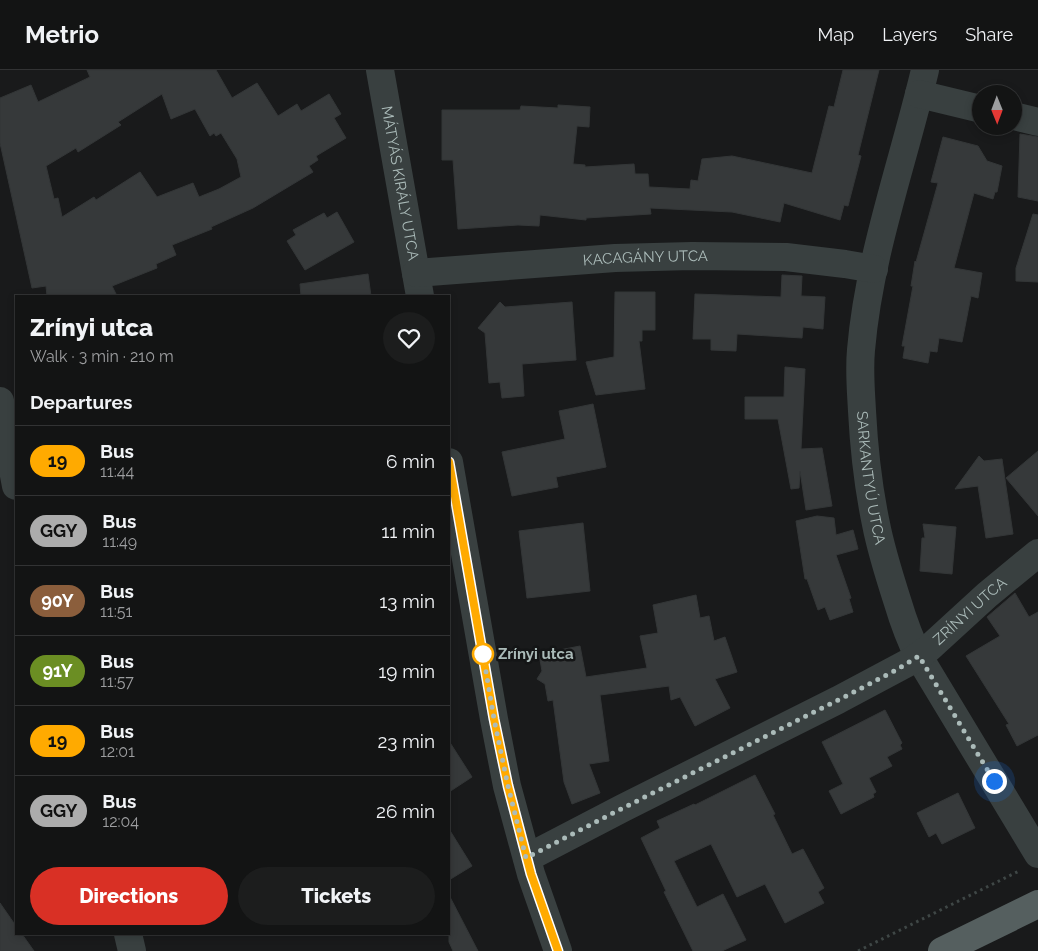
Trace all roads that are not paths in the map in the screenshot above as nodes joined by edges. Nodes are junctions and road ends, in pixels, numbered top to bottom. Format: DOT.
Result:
graph roads {
  1 [pos="380,70"];
  2 [pos="922,82"];
  3 [pos="972,105"];
  4 [pos="1022,118"];
  5 [pos="1038,122"];
  6 [pos="874,269"];
  7 [pos="418,285"];
  8 [pos="0,401"];
  9 [pos="450,475"];
  10 [pos="15,481"];
  11 [pos="1038,553"];
  12 [pos="456,554"];
  13 [pos="919,656"];
  14 [pos="526,858"];
  15 [pos="1031,862"];
  16 [pos="1038,904"];
  17 [pos="128,935"];
  18 [pos="132,951"];
  19 [pos="558,951"];
  20 [pos="942,951"];
  1 -- 7 [label="street, MÁTYÁS KIRÁLY UTCA"];
  2 -- 3 [label="street"];
  2 -- 6 [label="street, SARKANTYÚ UTCA"];
  4 -- 5 [label="street"];
  6 -- 7 [label="street, KACAGÁNY UTCA"];
  6 -- 13 [label="street, SARKANTYÚ UTCA"];
  8 -- 10 [label="street"];
  9 -- 12 [label="street"];
  11 -- 13 [label="street, ZRÍNYI UTCA"];
  12 -- 14 [label="street"];
  13 -- 14 [label="street, ZRÍNYI UTCA"];
  13 -- 15 [label="street, SARKANTYÚ UTCA"];
  14 -- 19 [label="street"];
  16 -- 20 [label="main road"];
  17 -- 18 [label="street"];
}
